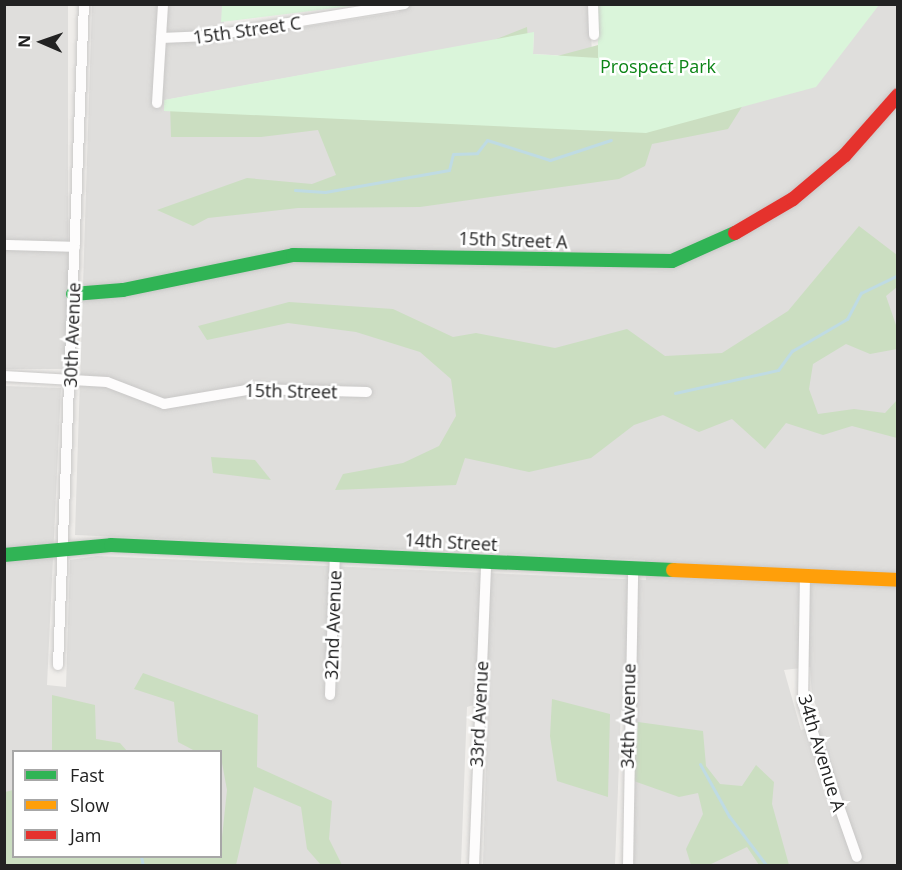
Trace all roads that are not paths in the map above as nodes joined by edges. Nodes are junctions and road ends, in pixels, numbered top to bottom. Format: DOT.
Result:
graph roads {
  1 [pos="84,4"];
  2 [pos="163,4"];
  3 [pos="404,4"];
  4 [pos="592,4"];
  5 [pos="594,35"];
  6 [pos="161,38"];
  7 [pos="897,95"];
  8 [pos="157,103"];
  9 [pos="4,245"];
  10 [pos="75,247"];
  11 [pos="73,294"];
  12 [pos="4,376"];
  13 [pos="70,380"];
  14 [pos="367,392"];
  15 [pos="64,550"];
  16 [pos="4,555"];
  17 [pos="336,555"];
  18 [pos="486,562"];
  19 [pos="633,567"];
  20 [pos="805,576"];
  21 [pos="897,580"];
  22 [pos="58,665"];
  23 [pos="330,695"];
  24 [pos="857,857"];
  25 [pos="474,866"];
  26 [pos="628,866"];
  1 -- 10 [label="street, 30th Avenue"];
  2 -- 6 [label="street"];
  3 -- 6 [label="street, 15th Street C"];
  4 -- 5 [label="street"];
  6 -- 8 [label="street"];
  7 -- 11 [label="street, 15th Street A"];
  9 -- 10 [label="street"];
  10 -- 11 [label="street, 30th Avenue"];
  11 -- 13 [label="street, 30th Avenue"];
  12 -- 13 [label="street, 15th Street"];
  13 -- 14 [label="street, 15th Street"];
  13 -- 15 [label="street, 30th Avenue"];
  15 -- 16 [label="street, 14th Street"];
  15 -- 17 [label="street, 14th Street"];
  15 -- 22 [label="street, 30th Avenue"];
  17 -- 18 [label="street, 14th Street"];
  17 -- 23 [label="street, 32nd Avenue"];
  18 -- 19 [label="street, 14th Street"];
  18 -- 25 [label="street, 33rd Avenue"];
  19 -- 20 [label="street, 14th Street"];
  19 -- 26 [label="street, 34th Avenue"];
  20 -- 21 [label="street, 14th Street"];
  20 -- 24 [label="street, 34th Avenue A"];
}
